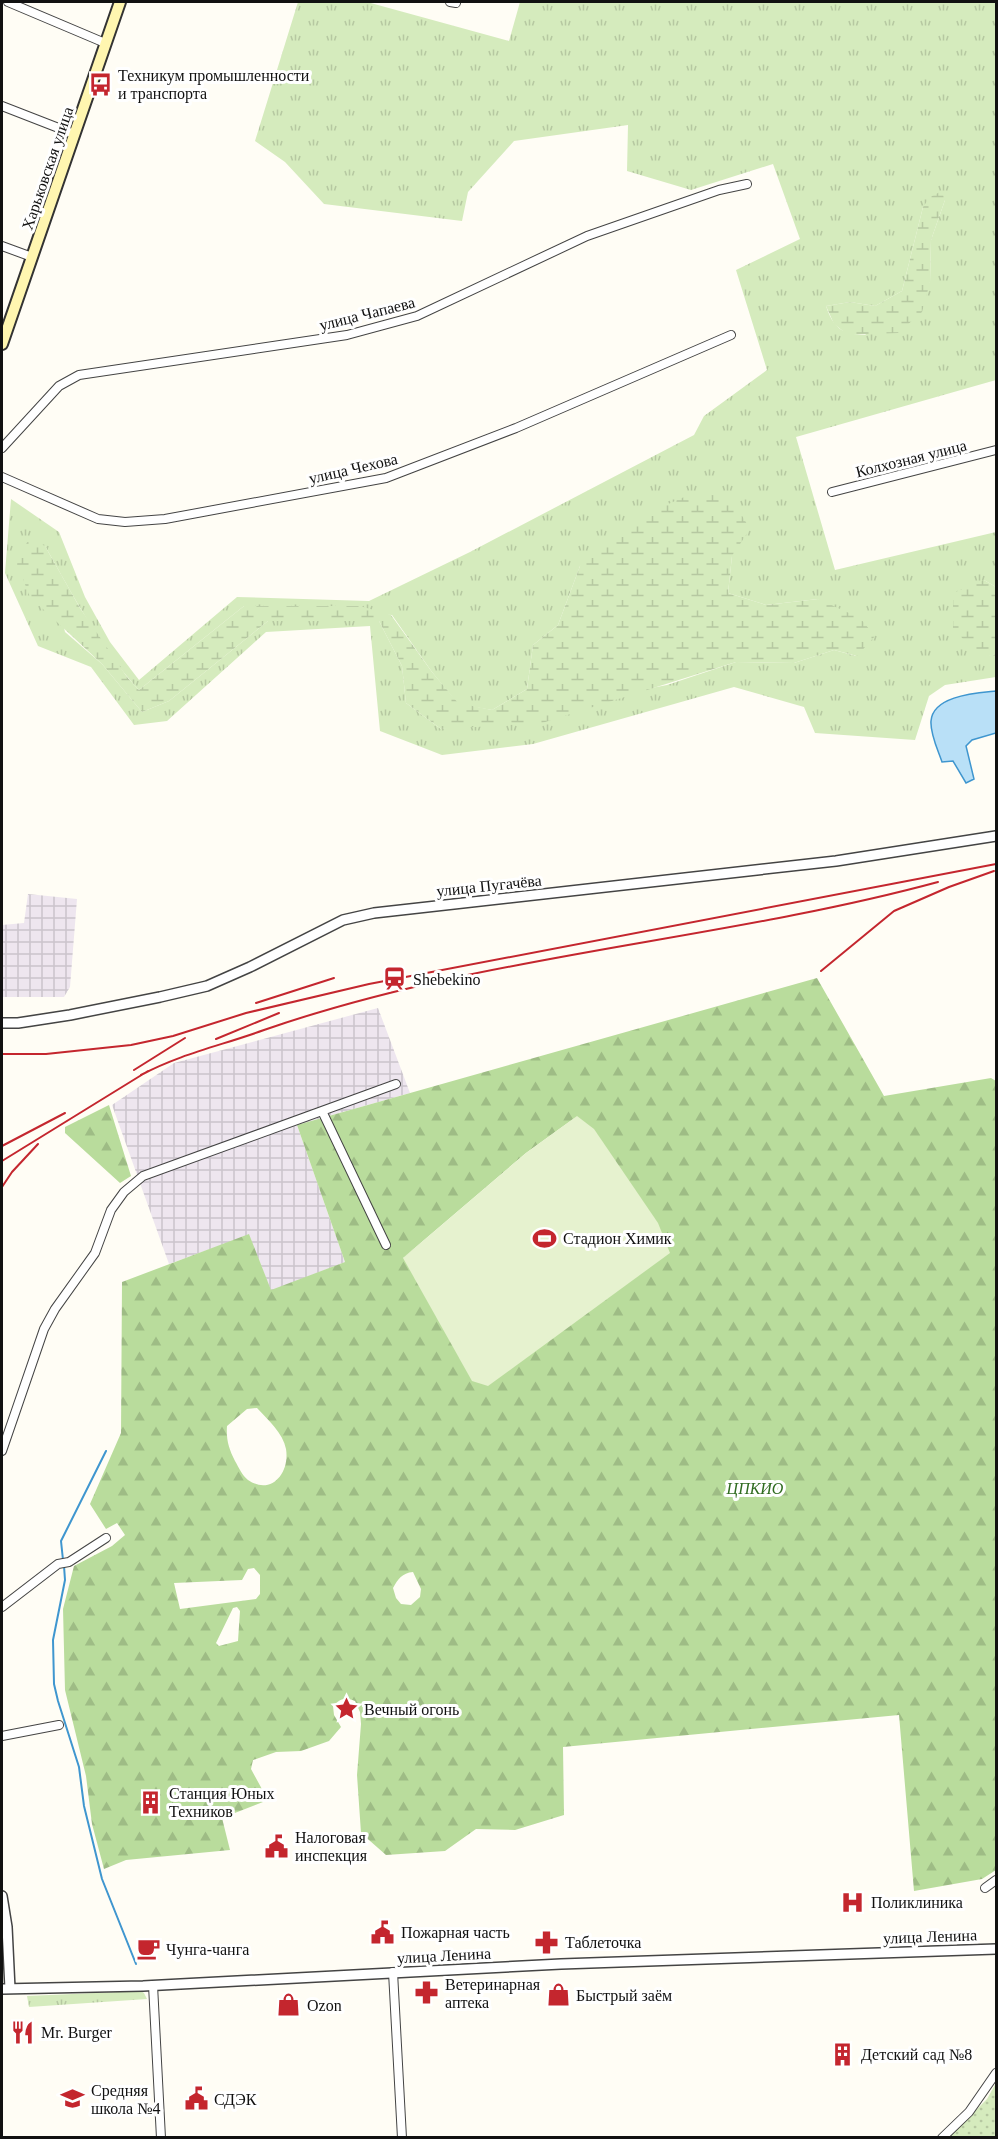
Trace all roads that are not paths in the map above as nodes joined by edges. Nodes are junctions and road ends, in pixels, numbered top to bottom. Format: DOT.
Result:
graph roads {
  1 [pos="8,2"];
  2 [pos="120,2"];
  3 [pos="105,43"];
  4 [pos="2,106"];
  5 [pos="74,134"];
  6 [pos="747,184"];
  7 [pos="2,246"];
  8 [pos="32,257"];
  9 [pos="731,335"];
  10 [pos="2,344"];
  11 [pos="2,448"];
  12 [pos="996,450"];
  13 [pos="2,477"];
  14 [pos="832,492"];
  15 [pos="996,837"];
  16 [pos="2,1023"];
  17 [pos="396,1084"];
  18 [pos="322,1111"];
  19 [pos="386,1245"];
  20 [pos="2,1451"];
  21 [pos="106,1538"];
  22 [pos="2,1607"];
  23 [pos="59,1725"];
  24 [pos="2,1736"];
  25 [pos="996,1880"];
  26 [pos="985,1888"];
  27 [pos="2,1896"];
  28 [pos="996,1949"];
  29 [pos="393,1972"];
  30 [pos="153,1985"];
  31 [pos="6,1989"];
  32 [pos="996,2073"];
  33 [pos="161,2138"];
  34 [pos="402,2138"];
  35 [pos="942,2138"];
  1 -- 3 [label="street"];
  2 -- 3 [label="main road, Харьковская улица"];
  3 -- 5 [label="main road, Харьковская улица"];
  4 -- 5 [label="street"];
  5 -- 8 [label="main road, Харьковская улица"];
  6 -- 11 [label="street, улица Чапаева"];
  7 -- 8 [label="street"];
  8 -- 10 [label="main road, Харьковская улица"];
  9 -- 13 [label="street, улица Чехова"];
  12 -- 14 [label="street, Колхозная улица"];
  15 -- 16 [label="street, улица Пугачёва"];
  17 -- 18 [label="street"];
  18 -- 19 [label="street"];
  18 -- 20 [label="street"];
  21 -- 22 [label="street"];
  23 -- 24 [label="street"];
  25 -- 26 [label="street"];
  27 -- 31 [label="street"];
  28 -- 29 [label="street, улица Ленина"];
  29 -- 30 [label="street, улица Ленина"];
  29 -- 34 [label="street"];
  30 -- 31 [label="street, улица Ленина"];
  30 -- 33 [label="street"];
  32 -- 35 [label="street"];
}
